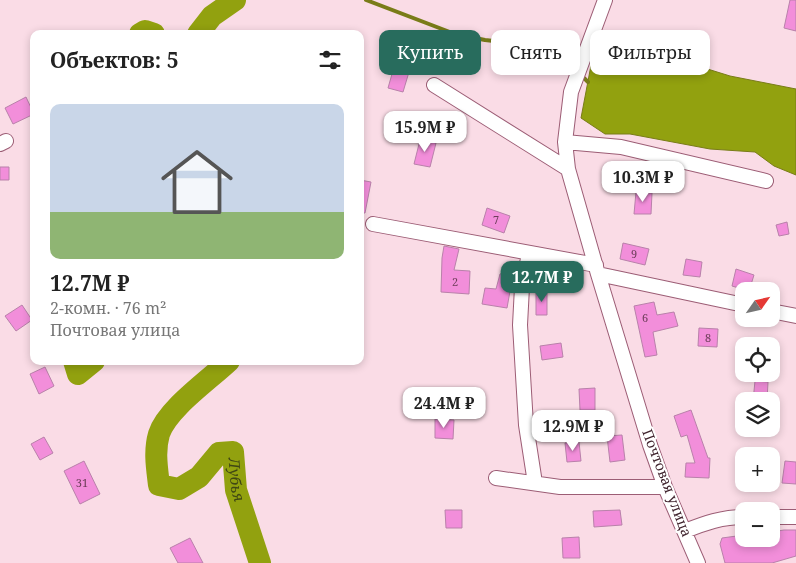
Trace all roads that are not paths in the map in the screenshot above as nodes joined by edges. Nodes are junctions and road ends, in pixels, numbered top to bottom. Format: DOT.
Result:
graph roads {
  1 [pos="605,0"];
  2 [pos="434,85"];
  3 [pos="565,142"];
  4 [pos="568,169"];
  5 [pos="766,181"];
  6 [pos="372,224"];
  7 [pos="529,254"];
  8 [pos="597,269"];
  9 [pos="735,303"];
  10 [pos="780,313"];
  11 [pos="796,316"];
  12 [pos="496,478"];
  13 [pos="534,483"];
  14 [pos="665,487"];
  15 [pos="735,517"];
  16 [pos="780,517"];
  17 [pos="796,517"];
  18 [pos="685,531"];
  19 [pos="698,563"];
  1 -- 3 [label="street, Почтовая улица"];
  2 -- 4 [label="street"];
  3 -- 4 [label="street, Почтовая улица"];
  3 -- 5 [label="street"];
  4 -- 8 [label="street, Почтовая улица"];
  6 -- 7 [label="street"];
  7 -- 8 [label="street"];
  7 -- 13 [label="street"];
  8 -- 9 [label="street"];
  8 -- 14 [label="street, Почтовая улица"];
  10 -- 11 [label="street"];
  12 -- 13 [label="street"];
  13 -- 14 [label="street"];
  14 -- 18 [label="street, Почтовая улица"];
  15 -- 18 [label="street"];
  16 -- 17 [label="street"];
  18 -- 19 [label="street, Почтовая улица"];
}
